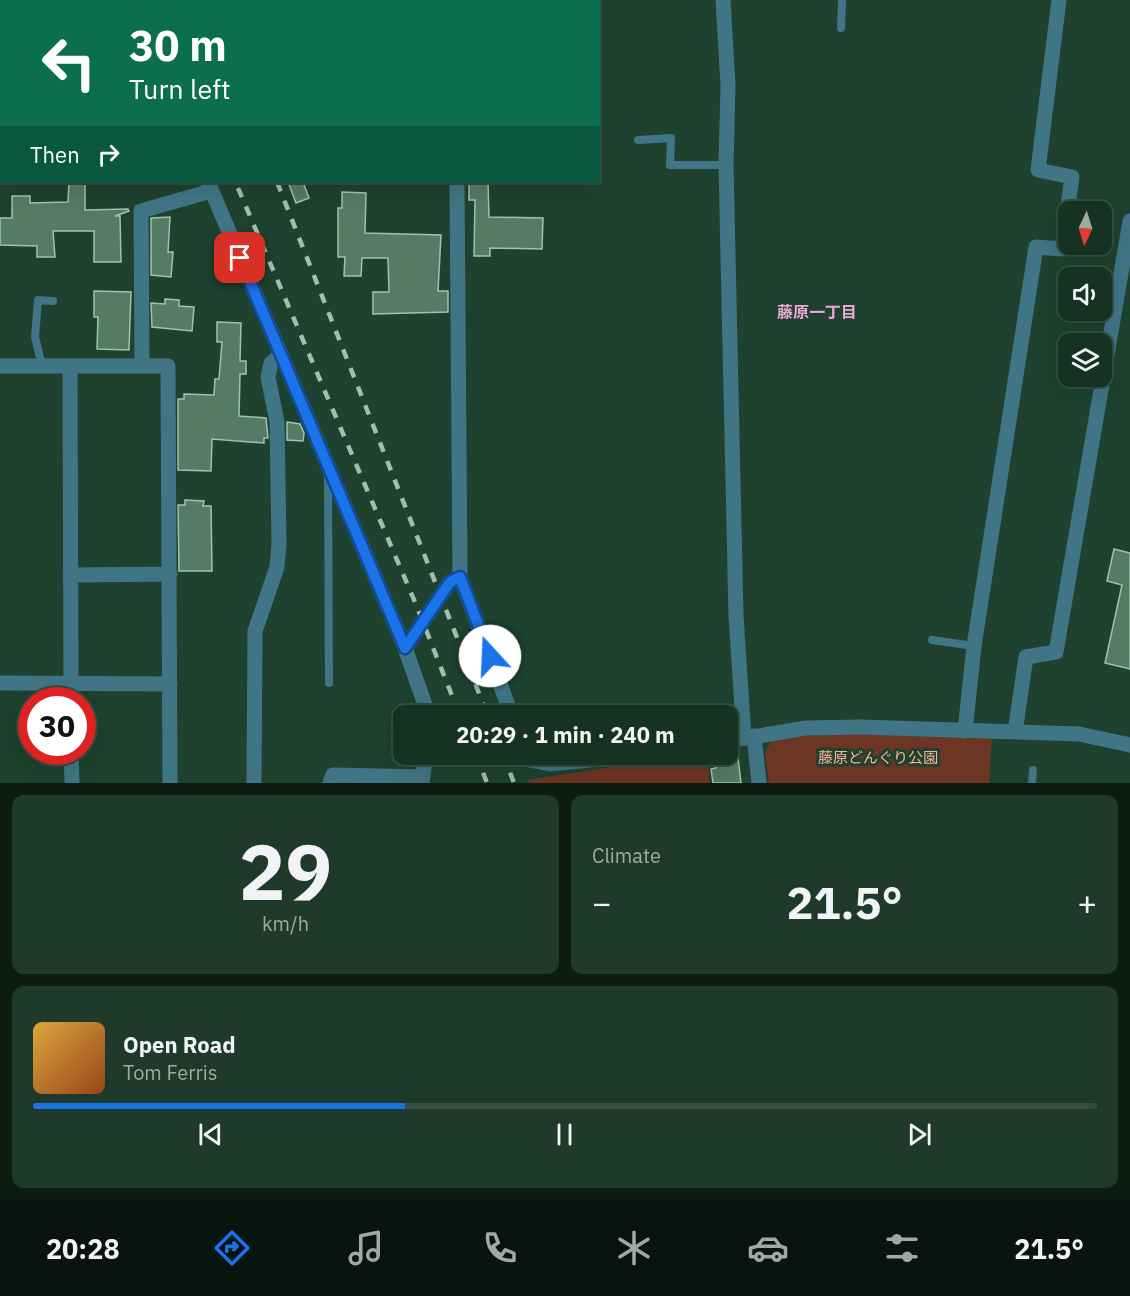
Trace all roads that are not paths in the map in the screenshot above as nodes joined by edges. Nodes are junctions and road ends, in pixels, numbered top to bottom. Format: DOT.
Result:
graph roads {
  1 [pos="723,0"];
  2 [pos="842,0"];
  3 [pos="1059,0"];
  4 [pos="841,28"];
  5 [pos="639,140"];
  6 [pos="726,165"];
  7 [pos="457,183"];
  8 [pos="209,186"];
  9 [pos="1130,221"];
  10 [pos="53,300"];
  11 [pos="281,354"];
  12 [pos="0,366"];
  13 [pos="42,366"];
  14 [pos="70,366"];
  15 [pos="142,366"];
  16 [pos="328,462"];
  17 [pos="170,574"];
  18 [pos="71,575"];
  19 [pos="455,580"];
  20 [pos="932,640"];
  21 [pos="410,642"];
  22 [pos="974,646"];
  23 [pos="329,682"];
  24 [pos="0,683"];
  25 [pos="71,684"];
  26 [pos="170,684"];
  27 [pos="426,705"];
  28 [pos="507,705"];
  29 [pos="965,731"];
  30 [pos="1015,732"];
  31 [pos="749,737"];
  32 [pos="738,739"];
  33 [pos="1130,745"];
  34 [pos="71,765"];
  35 [pos="425,765"];
  36 [pos="1033,770"];
  37 [pos="423,780"];
  38 [pos="72,783"];
  39 [pos="170,783"];
  40 [pos="254,783"];
  41 [pos="330,783"];
  42 [pos="759,783"];
  43 [pos="1032,783"];
  1 -- 6 [label="street"];
  2 -- 4 [label="lane"];
  3 -- 22 [label="street"];
  5 -- 6 [label="lane"];
  6 -- 31 [label="street"];
  7 -- 19 [label="street"];
  8 -- 11 [label="street"];
  8 -- 15 [label="street"];
  9 -- 30 [label="street"];
  10 -- 13 [label="lane"];
  11 -- 16 [label="street"];
  11 -- 40 [label="street"];
  12 -- 13 [label="street"];
  13 -- 14 [label="street"];
  14 -- 15 [label="street"];
  14 -- 18 [label="street"];
  15 -- 17 [label="street"];
  16 -- 21 [label="street"];
  16 -- 23 [label="lane"];
  17 -- 18 [label="street"];
  17 -- 26 [label="street"];
  18 -- 25 [label="street"];
  19 -- 21 [label="street"];
  19 -- 28 [label="street"];
  20 -- 22 [label="lane"];
  21 -- 27 [label="street"];
  22 -- 29 [label="street"];
  24 -- 25 [label="street"];
  25 -- 26 [label="street"];
  26 -- 39 [label="street"];
  29 -- 30 [label="street"];
  29 -- 31 [label="street"];
  30 -- 33 [label="street"];
  31 -- 32 [label="street"];
  31 -- 42 [label="street"];
  34 -- 38 [label="street"];
  35 -- 37 [label="street"];
  36 -- 43 [label="lane"];
  37 -- 41 [label="street"];
}
